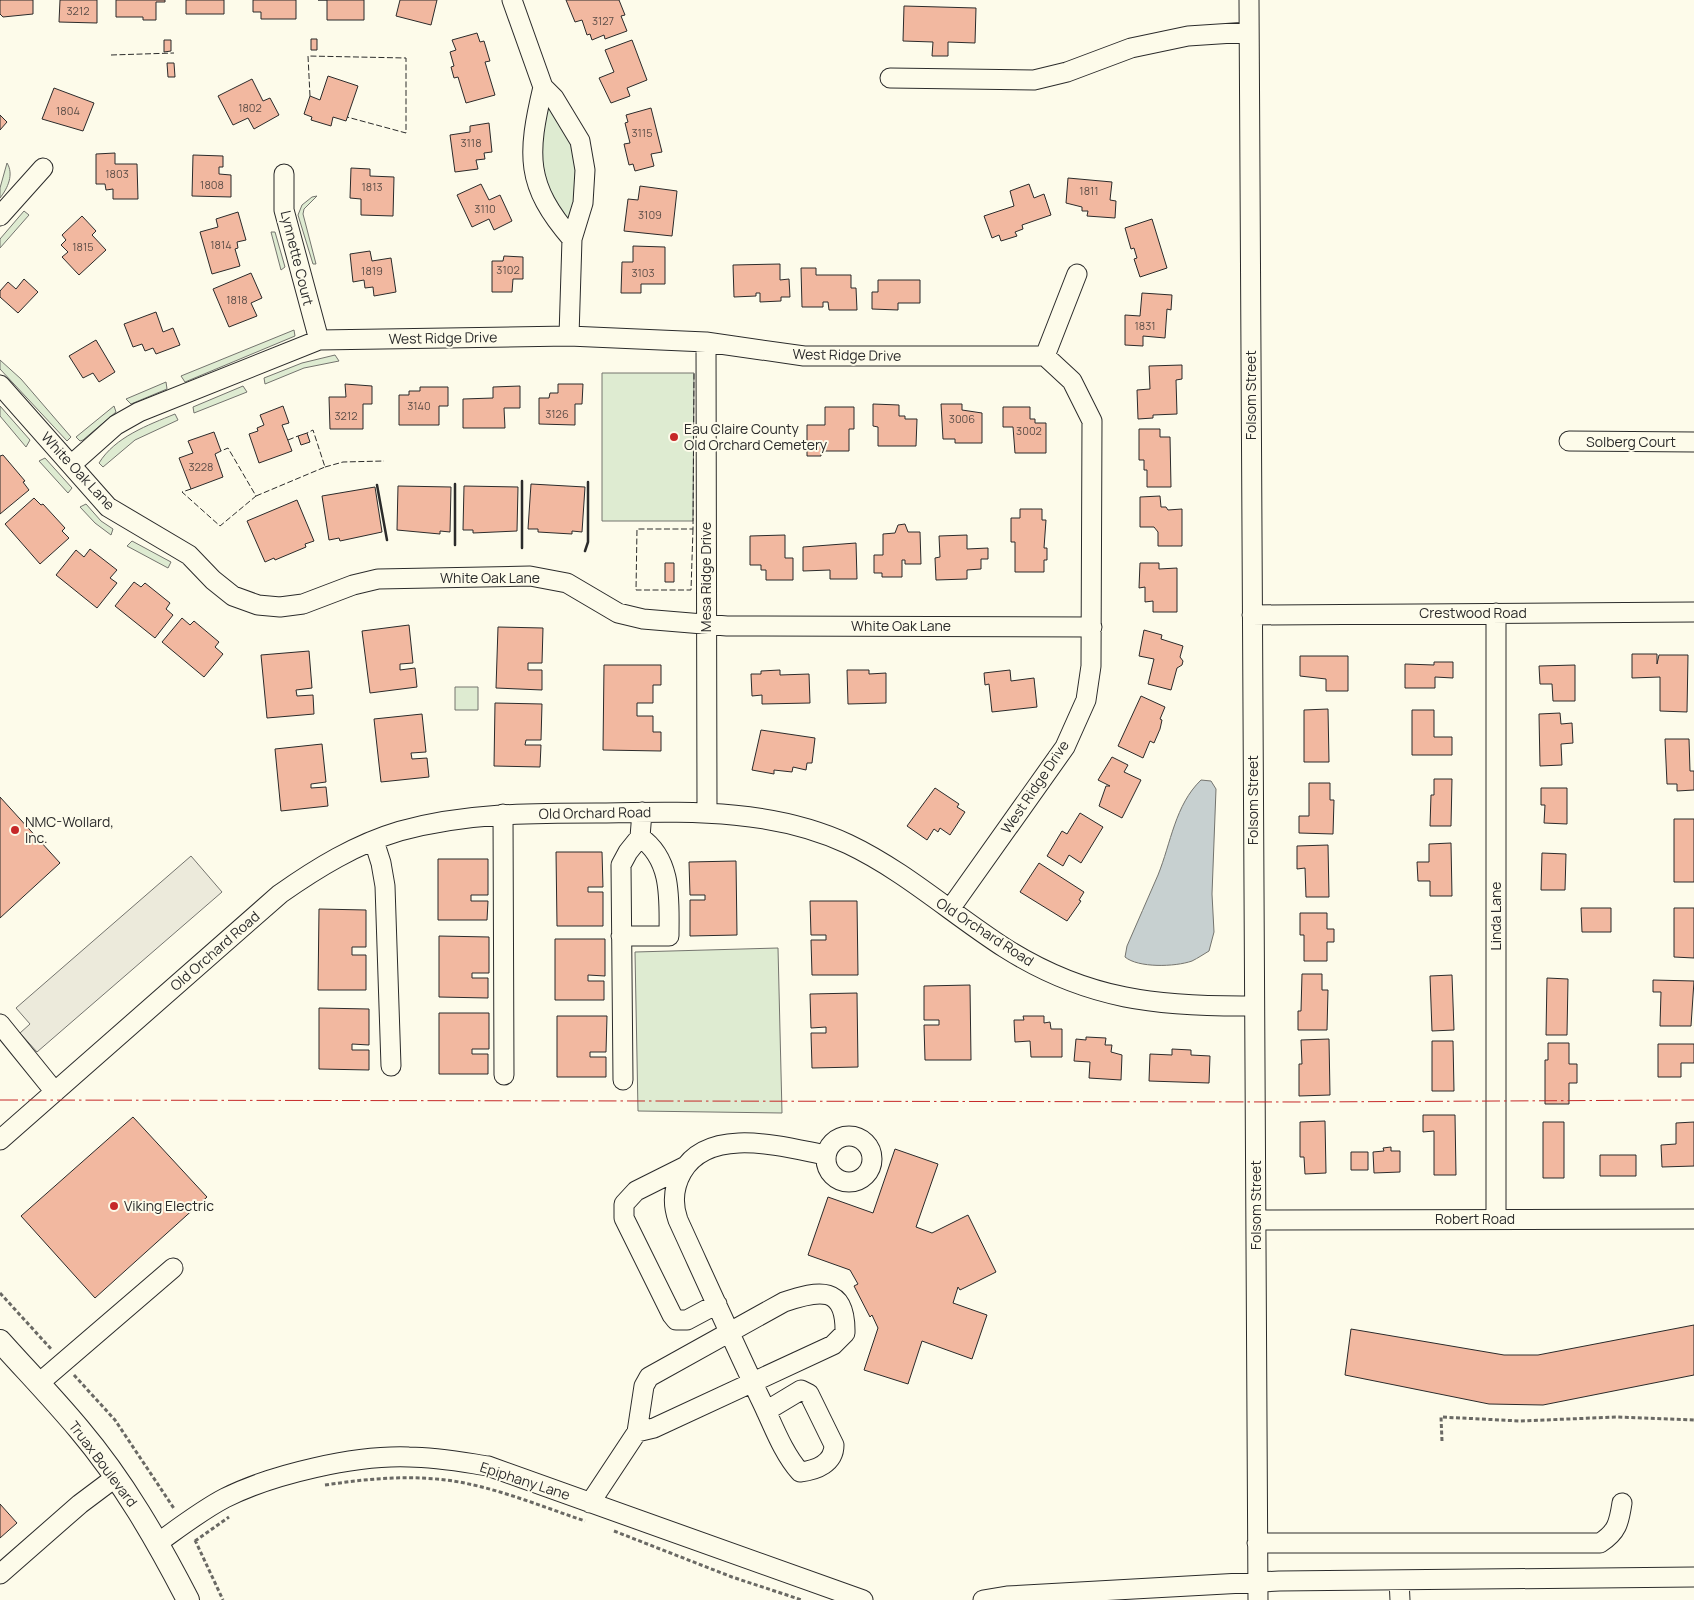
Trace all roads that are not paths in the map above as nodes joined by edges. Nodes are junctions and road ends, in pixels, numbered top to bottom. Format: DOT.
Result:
graph roads {
  1 [pos="512,0"];
  2 [pos="1249,0"];
  3 [pos="1249,32"];
  4 [pos="890,78"];
  5 [pos="543,87"];
  6 [pos="42,168"];
  7 [pos="284,174"];
  8 [pos="0,216"];
  9 [pos="572,239"];
  10 [pos="1078,274"];
  11 [pos="569,336"];
  12 [pos="319,340"];
  13 [pos="706,342"];
  14 [pos="1045,356"];
  15 [pos="0,385"];
  16 [pos="1569,441"];
  17 [pos="1694,442"];
  18 [pos="70,465"];
  19 [pos="1694,612"];
  20 [pos="1496,613"];
  21 [pos="1252,615"];
  22 [pos="706,624"];
  23 [pos="1092,627"];
  24 [pos="642,812"];
  25 [pos="707,812"];
  26 [pos="503,814"];
  27 [pos="640,837"];
  28 [pos="374,841"];
  29 [pos="950,909"];
  30 [pos="621,936"];
  31 [pos="1254,1006"];
  32 [pos="0,1024"];
  33 [pos="390,1066"];
  34 [pos="504,1075"];
  35 [pos="623,1080"];
  36 [pos="55,1092"];
  37 [pos="0,1140"];
  38 [pos="826,1155"];
  39 [pos="684,1167"];
  40 [pos="1496,1219"];
  41 [pos="1694,1219"];
  42 [pos="1256,1220"];
  43 [pos="173,1268"];
  44 [pos="717,1304"];
  45 [pos="730,1332"];
  46 [pos="0,1341"];
  47 [pos="752,1382"];
  48 [pos="38,1384"];
  49 [pos="766,1411"];
  50 [pos="637,1432"];
  51 [pos="116,1477"];
  52 [pos="590,1503"];
  53 [pos="1622,1503"];
  54 [pos="158,1542"];
  55 [pos="1257,1543"];
  56 [pos="0,1574"];
  57 [pos="1694,1577"];
  58 [pos="1399,1580"];
  59 [pos="1258,1591"];
  60 [pos="188,1600"];
  61 [pos="863,1600"];
  62 [pos="983,1600"];
  63 [pos="1400,1600"];
  1 -- 5 [label="street"];
  2 -- 3 [label="street, Folsom Street"];
  3 -- 4 [label="street"];
  3 -- 21 [label="street, Folsom Street"];
  5 -- 9 [label="street"];
  5 -- 9 [label="street"];
  6 -- 8 [label="street"];
  7 -- 12 [label="street, Lynnette Court"];
  9 -- 11 [label="street"];
  10 -- 14 [label="street"];
  11 -- 12 [label="street, West Ridge Drive"];
  11 -- 13 [label="street, West Ridge Drive"];
  12 -- 18 [label="street, West Ridge Drive"];
  13 -- 14 [label="street, West Ridge Drive"];
  13 -- 22 [label="street, Mesa Ridge Drive"];
  14 -- 23 [label="street, West Ridge Drive"];
  15 -- 18 [label="street, White Oak Lane"];
  16 -- 17 [label="street, Solberg Court"];
  18 -- 22 [label="street, White Oak Lane"];
  19 -- 20 [label="street, Crestwood Road"];
  20 -- 21 [label="street, Crestwood Road"];
  20 -- 40 [label="street, Linda Lane"];
  21 -- 31 [label="street, Folsom Street"];
  22 -- 23 [label="street, White Oak Lane"];
  22 -- 25 [label="street, Mesa Ridge Drive"];
  23 -- 29 [label="street, West Ridge Drive"];
  24 -- 25 [label="street, Old Orchard Road"];
  24 -- 26 [label="street, Old Orchard Road"];
  24 -- 27 [label="street"];
  25 -- 29 [label="street, Old Orchard Road"];
  26 -- 28 [label="street, Old Orchard Road"];
  26 -- 34 [label="street"];
  27 -- 30 [label="street"];
  27 -- 30 [label="street"];
  28 -- 33 [label="street"];
  28 -- 36 [label="street, Old Orchard Road"];
  29 -- 31 [label="street, Old Orchard Road"];
  30 -- 35 [label="street"];
  31 -- 42 [label="street, Folsom Street"];
  32 -- 36 [label="street"];
  36 -- 37 [label="street, Old Orchard Road"];
  38 -- 39 [label="street"];
  39 -- 44 [label="street"];
  39 -- 44 [label="street"];
  40 -- 41 [label="street, Robert Road"];
  40 -- 42 [label="street, Robert Road"];
  42 -- 55 [label="street, Folsom Street"];
  43 -- 48 [label="street"];
  44 -- 45 [label="street"];
  45 -- 47 [label="street"];
  45 -- 47 [label="street"];
  45 -- 50 [label="street"];
  46 -- 48 [label="main road, Truax Boulevard"];
  47 -- 49 [label="street"];
  47 -- 50 [label="street"];
  48 -- 51 [label="main road, Truax Boulevard"];
  50 -- 52 [label="street"];
  51 -- 54 [label="main road, Truax Boulevard"];
  51 -- 56 [label="street"];
  52 -- 54 [label="street, Epiphany Lane"];
  52 -- 61 [label="street, Epiphany Lane"];
  53 -- 55 [label="street"];
  54 -- 60 [label="main road, Truax Boulevard"];
  55 -- 59 [label="street, Folsom Street"];
  57 -- 58 [label="street"];
  58 -- 59 [label="street"];
  58 -- 63 [label="street"];
  59 -- 62 [label="street"];
}
